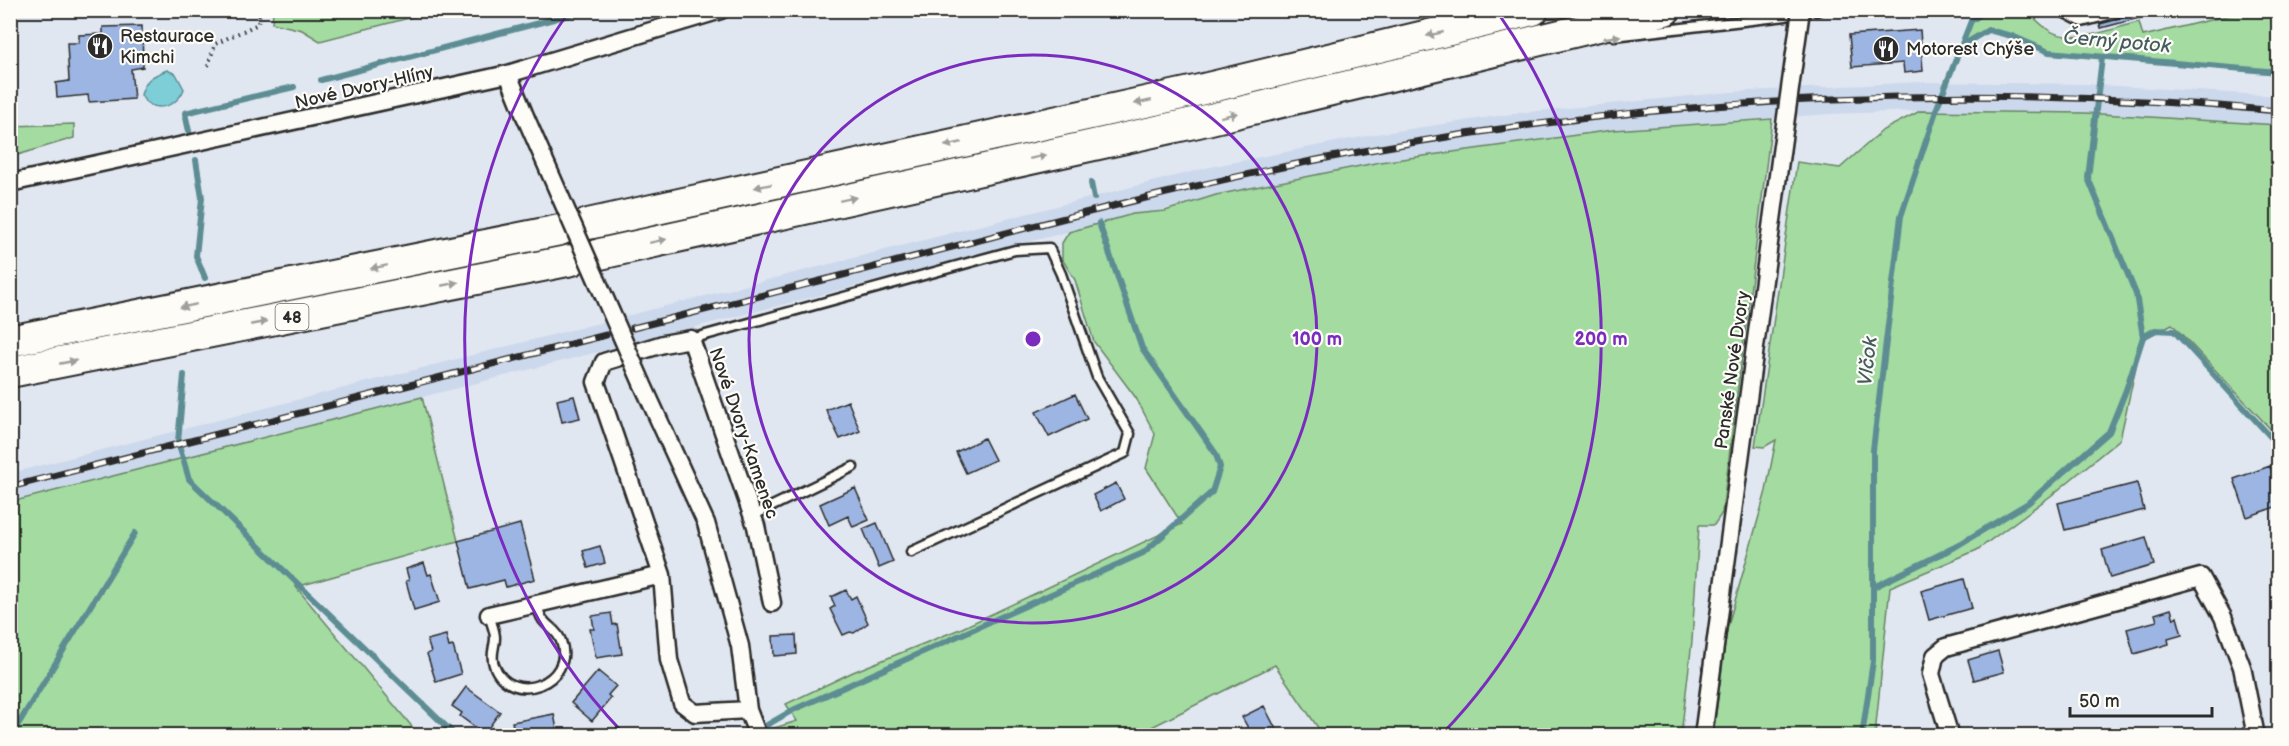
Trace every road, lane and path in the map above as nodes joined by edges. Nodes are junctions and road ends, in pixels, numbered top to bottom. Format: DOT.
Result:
graph roads {
  1 [pos="260,10"];
  2 [pos="721,10"];
  3 [pos="1533,10"];
  4 [pos="1665,10"];
  5 [pos="2059,10"];
  6 [pos="2128,10"];
  7 [pos="1794,13"];
  8 [pos="1606,37"];
  9 [pos="1583,40"];
  10 [pos="1491,50"];
  11 [pos="208,66"];
  12 [pos="508,74"];
  13 [pos="10,183"];
  14 [pos="691,339"];
  15 [pos="10,341"];
  16 [pos="10,372"];
  17 [pos="853,467"];
  18 [pos="752,516"];
  19 [pos="910,552"];
  20 [pos="662,575"];
  21 [pos="537,603"];
  22 [pos="772,603"];
  23 [pos="489,615"];
  24 [pos="753,722"];
  25 [pos="1702,735"];
  26 [pos="1950,735"];
  27 [pos="2256,735"];
  1 -- 11 [label="path"];
  2 -- 12 [label="street, Nové Dvory-Hlíny"];
  3 -- 15 [label="highway, 48, one-way"];
  4 -- 10 [label="highway"];
  5 -- 6 [label="lane"];
  8 -- 7 [label="lane, one-way"];
  7 -- 25 [label="street, Panské Nové Dvory, bridge"];
  9 -- 10 [label="lane"];
  16 -- 10 [label="highway, 48, one-way"];
  12 -- 13 [label="street, Nové Dvory-Hlíny"];
  12 -- 24 [label="street, Nové Dvory-Kamenec, bridge"];
  14 -- 18 [label="street, Nové Dvory-Kamenec"];
  14 -- 19 [label="lane"];
  14 -- 20 [label="street, Nové Dvory-Kamenec"];
  17 -- 18 [label="lane"];
  18 -- 22 [label="street, Nové Dvory-Kamenec"];
  20 -- 21 [label="street"];
  20 -- 24 [label="street, Nové Dvory-Kamenec"];
  21 -- 23 [label="street"];
  21 -- 23 [label="lane"];
  26 -- 27 [label="street"];
}
